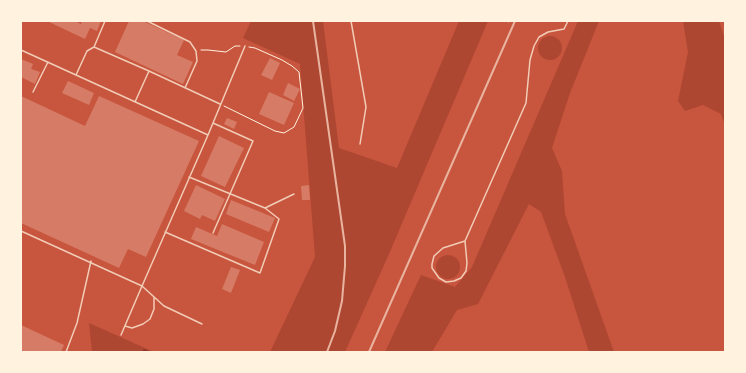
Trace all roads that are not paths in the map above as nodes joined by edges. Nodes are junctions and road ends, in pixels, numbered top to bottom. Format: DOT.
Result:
graph roads {
  1 [pos="105,21"];
  2 [pos="147,21"];
  3 [pos="351,21"];
  4 [pos="568,21"];
  5 [pos="245,46"];
  6 [pos="94,47"];
  7 [pos="21,50"];
  8 [pos="48,62"];
  9 [pos="149,71"];
  10 [pos="76,75"];
  11 [pos="185,88"];
  12 [pos="33,92"];
  13 [pos="135,102"];
  14 [pos="220,104"];
  15 [pos="213,123"];
  16 [pos="208,135"];
  17 [pos="360,144"];
  18 [pos="189,177"];
  19 [pos="231,194"];
  20 [pos="294,194"];
  21 [pos="266,208"];
  22 [pos="21,231"];
  23 [pos="165,232"];
  24 [pos="213,233"];
  25 [pos="465,241"];
  26 [pos="91,262"];
  27 [pos="142,286"];
  28 [pos="154,298"];
  29 [pos="202,324"];
  30 [pos="125,326"];
  31 [pos="121,336"];
  32 [pos="66,352"];
  1 -- 6 [label="lane"];
  2 -- 11 [label="lane"];
  3 -- 17 [label="lane"];
  4 -- 25 [label="lane"];
  5 -- 14 [label="lane"];
  6 -- 9 [label="lane"];
  6 -- 10 [label="lane"];
  7 -- 8 [label="lane"];
  8 -- 10 [label="lane"];
  8 -- 12 [label="lane"];
  9 -- 11 [label="lane"];
  9 -- 13 [label="lane"];
  10 -- 13 [label="lane"];
  11 -- 14 [label="lane"];
  13 -- 16 [label="lane"];
  14 -- 15 [label="lane"];
  15 -- 16 [label="lane"];
  15 -- 19 [label="lane"];
  16 -- 18 [label="lane"];
  18 -- 19 [label="lane"];
  18 -- 23 [label="lane"];
  19 -- 21 [label="lane"];
  19 -- 24 [label="lane"];
  20 -- 21 [label="lane"];
  21 -- 23 [label="lane"];
  22 -- 26 [label="lane"];
  23 -- 27 [label="lane"];
  25 -- 25 [label="lane"];
  26 -- 27 [label="lane"];
  26 -- 32 [label="lane"];
  27 -- 28 [label="lane"];
  27 -- 30 [label="lane"];
  28 -- 29 [label="lane"];
  28 -- 30 [label="lane"];
  30 -- 31 [label="lane"];
}
